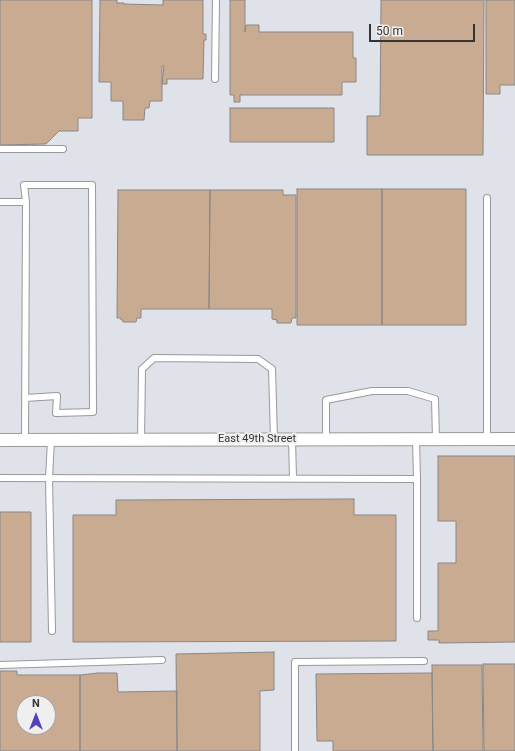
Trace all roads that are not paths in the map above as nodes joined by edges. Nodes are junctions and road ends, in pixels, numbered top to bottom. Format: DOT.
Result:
graph roads {
  1 [pos="216,0"];
  2 [pos="215,79"];
  3 [pos="0,149"];
  4 [pos="63,149"];
  5 [pos="487,198"];
  6 [pos="0,202"];
  7 [pos="26,202"];
  8 [pos="25,398"];
  9 [pos="274,439"];
  10 [pos="292,439"];
  11 [pos="326,439"];
  12 [pos="416,439"];
  13 [pos="436,439"];
  14 [pos="487,439"];
  15 [pos="515,439"];
  16 [pos="0,440"];
  17 [pos="25,440"];
  18 [pos="51,440"];
  19 [pos="141,440"];
  20 [pos="0,478"];
  21 [pos="49,478"];
  22 [pos="293,478"];
  23 [pos="416,479"];
  24 [pos="416,618"];
  25 [pos="52,632"];
  26 [pos="162,660"];
  27 [pos="424,661"];
  28 [pos="0,665"];
  29 [pos="295,751"];
  1 -- 2 [label="lane"];
  3 -- 4 [label="lane"];
  5 -- 14 [label="lane"];
  6 -- 7 [label="lane"];
  7 -- 8 [label="lane"];
  7 -- 8 [label="lane"];
  8 -- 17 [label="lane"];
  9 -- 10 [label="street, East 49th Street"];
  9 -- 19 [label="street, East 49th Street"];
  9 -- 19 [label="lane"];
  10 -- 11 [label="street, East 49th Street"];
  10 -- 22 [label="lane"];
  11 -- 12 [label="street, East 49th Street"];
  11 -- 13 [label="lane"];
  12 -- 13 [label="street, East 49th Street"];
  12 -- 23 [label="lane"];
  13 -- 14 [label="street, East 49th Street"];
  14 -- 15 [label="street, East 49th Street"];
  16 -- 17 [label="street, East 49th Street"];
  17 -- 18 [label="street, East 49th Street"];
  18 -- 19 [label="street, East 49th Street"];
  18 -- 21 [label="lane"];
  20 -- 21 [label="lane"];
  21 -- 22 [label="lane"];
  21 -- 25 [label="lane"];
  22 -- 23 [label="lane"];
  23 -- 24 [label="lane"];
  26 -- 28 [label="lane"];
  27 -- 29 [label="lane"];
}
